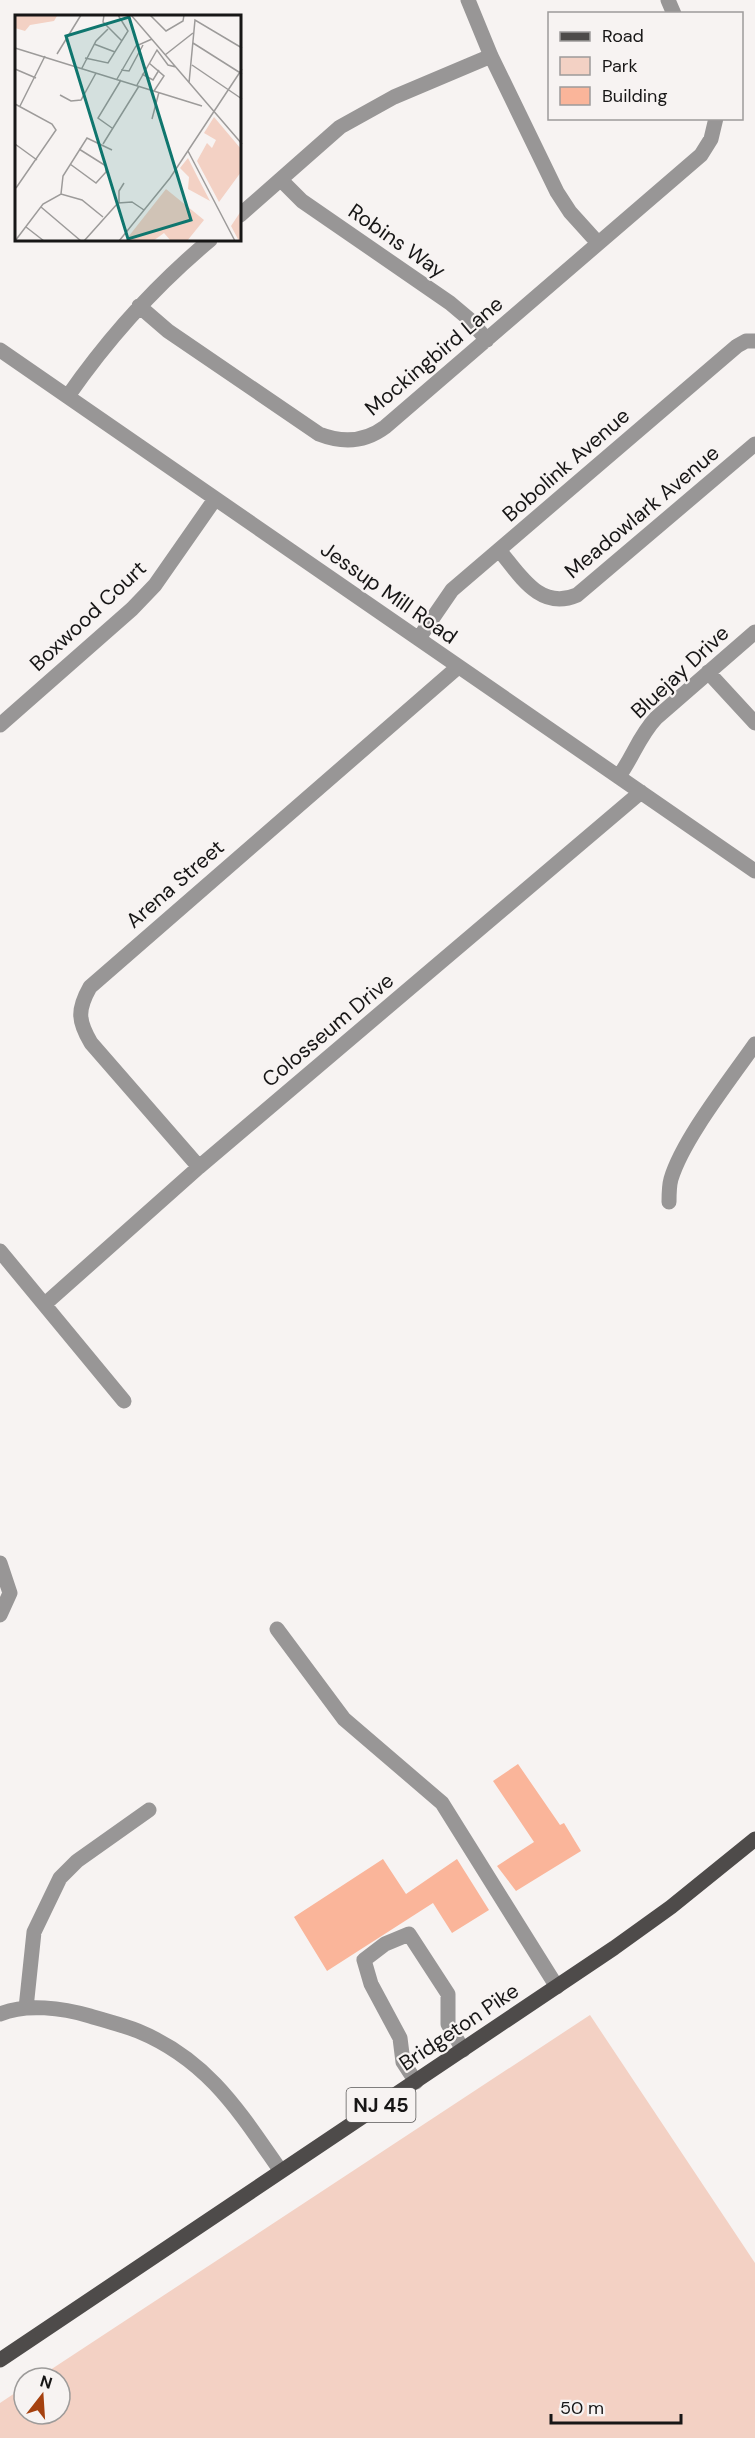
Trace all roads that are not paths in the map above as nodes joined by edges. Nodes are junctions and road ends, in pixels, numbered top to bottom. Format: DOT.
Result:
graph roads {
  1 [pos="468,0"];
  2 [pos="491,56"];
  3 [pos="716,120"];
  4 [pos="281,180"];
  5 [pos="242,213"];
  6 [pos="208,242"];
  7 [pos="598,243"];
  8 [pos="139,306"];
  9 [pos="487,340"];
  10 [pos="755,341"];
  11 [pos="0,350"];
  12 [pos="68,396"];
  13 [pos="755,444"];
  14 [pos="215,499"];
  15 [pos="499,550"];
  16 [pos="755,632"];
  17 [pos="418,638"];
  18 [pos="458,667"];
  19 [pos="708,672"];
  20 [pos="755,723"];
  21 [pos="0,725"];
  22 [pos="619,777"];
  23 [pos="641,792"];
  24 [pos="755,871"];
  25 [pos="755,1044"];
  26 [pos="199,1167"];
  27 [pos="669,1202"];
  28 [pos="0,1251"];
  29 [pos="45,1304"];
  30 [pos="124,1401"];
  31 [pos="0,1563"];
  32 [pos="0,1615"];
  33 [pos="277,1629"];
  34 [pos="149,1810"];
  35 [pos="755,1839"];
  36 [pos="557,1987"];
  37 [pos="26,2008"];
  38 [pos="0,2014"];
  39 [pos="463,2050"];
  40 [pos="416,2082"];
  41 [pos="280,2170"];
  42 [pos="0,2360"];
  1 -- 2 [label="street"];
  2 -- 4 [label="street"];
  2 -- 7 [label="street"];
  3 -- 7 [label="street, Mockingbird Lane"];
  4 -- 5 [label="street"];
  4 -- 9 [label="street, Robins Way"];
  6 -- 8 [label="street"];
  7 -- 9 [label="street, Mockingbird Lane"];
  8 -- 9 [label="street, Mockingbird Lane"];
  8 -- 12 [label="street"];
  10 -- 15 [label="street, Bobolink Avenue"];
  11 -- 12 [label="street, Jessup Mill Road"];
  12 -- 14 [label="street, Jessup Mill Road"];
  13 -- 15 [label="street, Meadowlark Avenue"];
  14 -- 17 [label="street, Jessup Mill Road"];
  14 -- 21 [label="street, Boxwood Court"];
  15 -- 17 [label="street, Bobolink Avenue"];
  16 -- 19 [label="street, Bluejay Drive"];
  17 -- 18 [label="street, Jessup Mill Road"];
  18 -- 22 [label="street, Jessup Mill Road"];
  18 -- 26 [label="street, Arena Street"];
  19 -- 20 [label="street"];
  19 -- 22 [label="street, Bluejay Drive"];
  22 -- 23 [label="street, Jessup Mill Road"];
  23 -- 24 [label="street, Jessup Mill Road"];
  23 -- 26 [label="street, Colosseum Drive"];
  25 -- 27 [label="street"];
  26 -- 29 [label="street, Colosseum Drive"];
  28 -- 29 [label="street"];
  29 -- 30 [label="street"];
  31 -- 32 [label="street"];
  33 -- 36 [label="street"];
  34 -- 37 [label="street"];
  35 -- 36 [label="main road, Bridgeton Pike / NJ 45"];
  36 -- 39 [label="main road, Bridgeton Pike / NJ 45"];
  37 -- 38 [label="street"];
  37 -- 41 [label="street"];
  39 -- 40 [label="main road, Bridgeton Pike / NJ 45"];
  39 -- 40 [label="street"];
  40 -- 41 [label="main road, Bridgeton Pike / NJ 45"];
  41 -- 42 [label="main road, Bridgeton Pike / NJ 45"];
}
